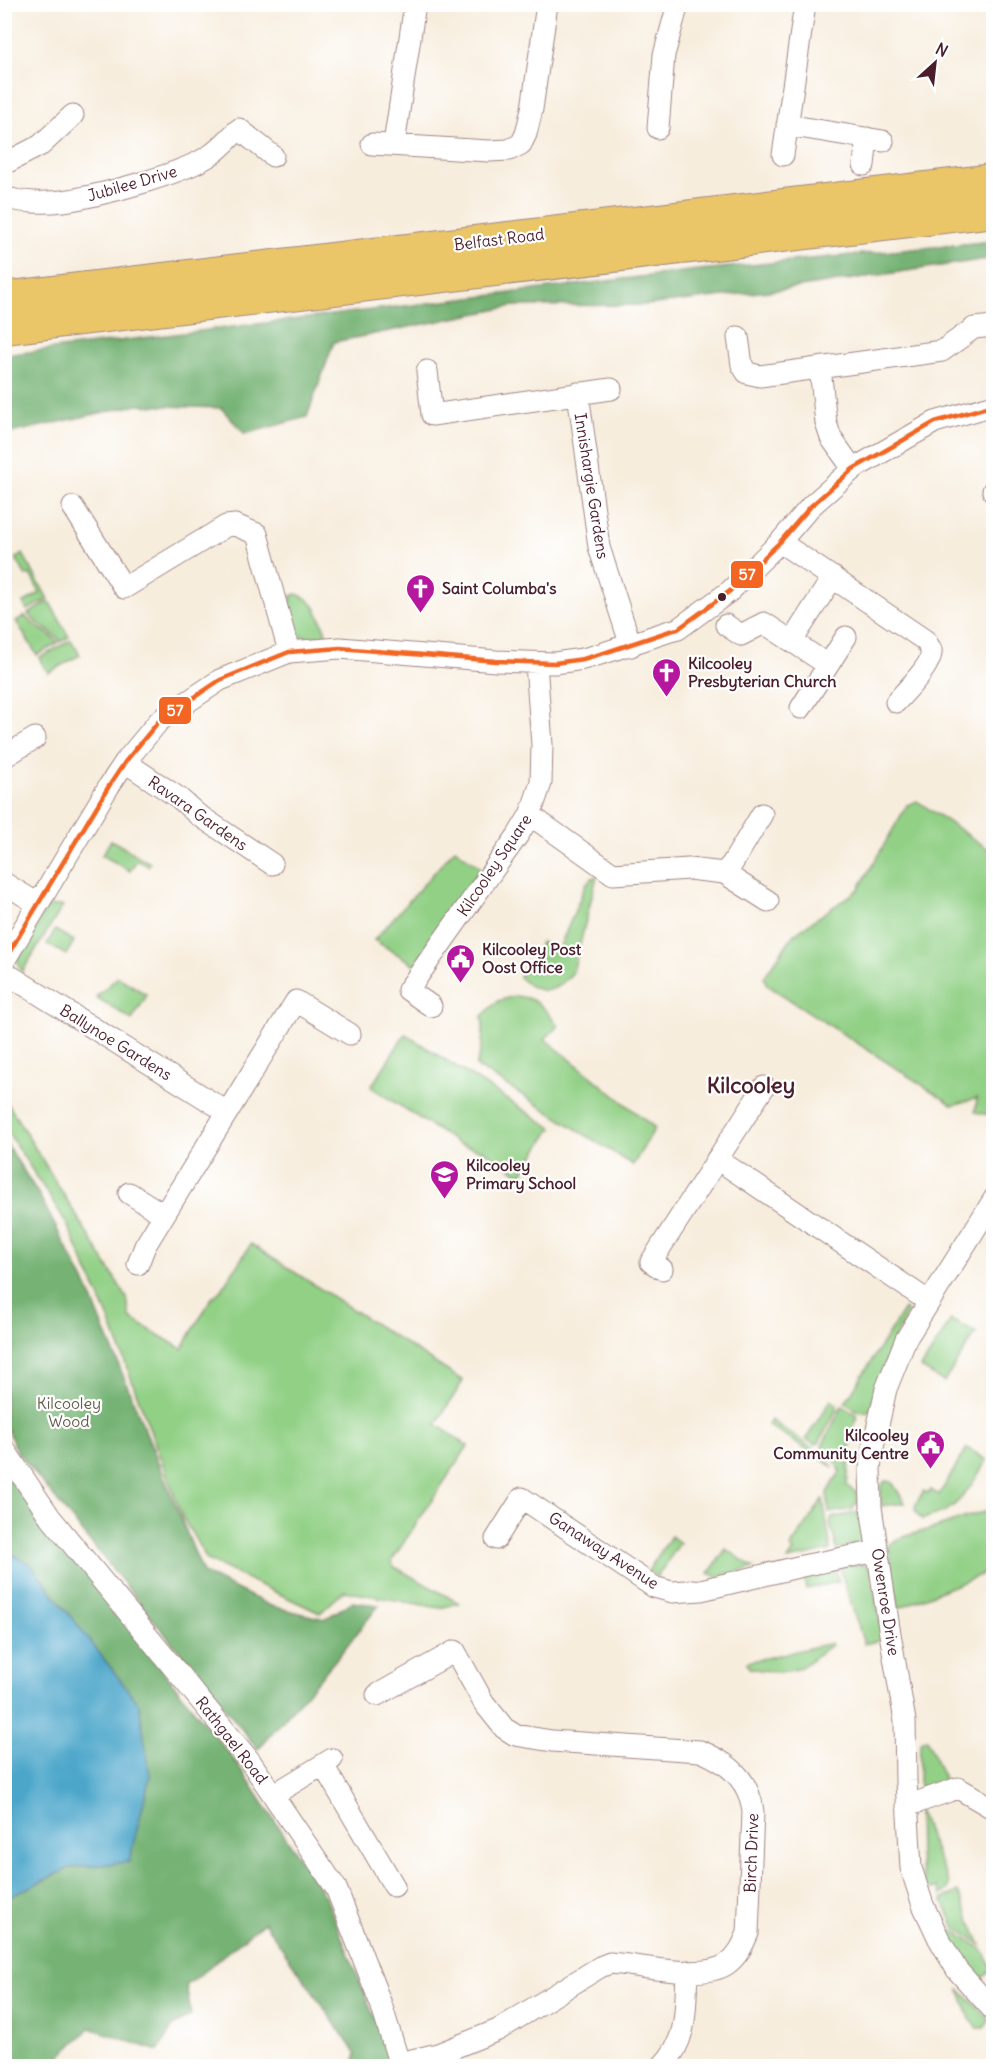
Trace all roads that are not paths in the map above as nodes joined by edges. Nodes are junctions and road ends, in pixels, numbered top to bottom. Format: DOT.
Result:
graph roads {
  1 [pos="415,4"];
  2 [pos="548,4"];
  3 [pos="678,4"];
  4 [pos="805,4"];
  5 [pos="74,115"];
  6 [pos="787,125"];
  7 [pos="658,131"];
  8 [pos="372,144"];
  9 [pos="394,144"];
  10 [pos="783,154"];
  11 [pos="273,156"];
  12 [pos="4,164"];
  13 [pos="864,165"];
  14 [pos="993,180"];
  15 [pos="4,197"];
  16 [pos="993,211"];
  17 [pos="4,298"];
  18 [pos="993,326"];
  19 [pos="4,328"];
  20 [pos="738,337"];
  21 [pos="819,368"];
  22 [pos="427,371"];
  23 [pos="611,389"];
  24 [pos="578,393"];
  25 [pos="993,405"];
  26 [pos="853,469"];
  27 [pos="73,507"];
  28 [pos="780,542"];
  29 [pos="832,577"];
  30 [pos="726,625"];
  31 [pos="846,637"];
  32 [pos="792,641"];
  33 [pos="631,646"];
  34 [pos="289,652"];
  35 [pos="536,663"];
  36 [pos="828,665"];
  37 [pos="896,702"];
  38 [pos="801,708"];
  39 [pos="35,738"];
  40 [pos="4,757"];
  41 [pos="125,762"];
  42 [pos="530,814"];
  43 [pos="762,814"];
  44 [pos="272,864"];
  45 [pos="724,873"];
  46 [pos="4,882"];
  47 [pos="768,901"];
  48 [pos="38,904"];
  49 [pos="4,961"];
  50 [pos="4,972"];
  51 [pos="430,1005"];
  52 [pos="350,1034"];
  53 [pos="764,1087"];
  54 [pos="227,1112"];
  55 [pos="717,1159"];
  56 [pos="129,1193"];
  57 [pos="993,1199"];
  58 [pos="164,1215"];
  59 [pos="138,1264"];
  60 [pos="662,1269"];
  61 [pos="928,1301"];
  62 [pos="4,1449"];
  63 [pos="496,1539"];
  64 [pos="878,1551"];
  65 [pos="377,1695"];
  66 [pos="273,1794"];
  67 [pos="907,1806"];
  68 [pos="993,1809"];
  69 [pos="394,1886"];
  70 [pos="687,1971"];
  71 [pos="993,2011"];
  72 [pos="400,2065"];
  73 [pos="662,2067"];
  1 -- 9 [label="street"];
  2 -- 9 [label="street"];
  3 -- 7 [label="street"];
  4 -- 6 [label="street"];
  5 -- 12 [label="street"];
  6 -- 10 [label="street"];
  6 -- 13 [label="street"];
  8 -- 9 [label="street"];
  11 -- 15 [label="street, Jubilee Drive"];
  14 -- 17 [label="highway, Belfast Road"];
  16 -- 19 [label="highway, Belfast Road"];
  18 -- 21 [label="street"];
  20 -- 21 [label="street"];
  21 -- 26 [label="street"];
  22 -- 24 [label="street, Innishargie Gardens"];
  23 -- 24 [label="street, Innishargie Gardens"];
  24 -- 33 [label="street, Innishargie Gardens"];
  25 -- 26 [label="street"];
  26 -- 28 [label="street"];
  27 -- 34 [label="street"];
  28 -- 29 [label="street"];
  28 -- 33 [label="street"];
  29 -- 32 [label="street"];
  29 -- 37 [label="street"];
  30 -- 32 [label="street"];
  31 -- 36 [label="street"];
  32 -- 36 [label="street"];
  33 -- 35 [label="street"];
  34 -- 35 [label="street"];
  34 -- 41 [label="street"];
  35 -- 42 [label="street, Kilcooley Square"];
  36 -- 38 [label="street"];
  39 -- 40 [label="street"];
  41 -- 44 [label="street, Ravara Gardens"];
  41 -- 48 [label="street"];
  42 -- 45 [label="street"];
  42 -- 51 [label="street, Kilcooley Square"];
  43 -- 45 [label="street"];
  45 -- 47 [label="street"];
  46 -- 48 [label="street"];
  48 -- 49 [label="street"];
  50 -- 54 [label="street, Ballynoe Gardens"];
  52 -- 54 [label="street"];
  53 -- 55 [label="street"];
  54 -- 58 [label="street"];
  55 -- 60 [label="street"];
  55 -- 61 [label="street"];
  56 -- 58 [label="street"];
  57 -- 61 [label="street, Owenroe Drive"];
  58 -- 59 [label="street"];
  61 -- 64 [label="street, Owenroe Drive"];
  62 -- 66 [label="street, Rathgael Road"];
  63 -- 64 [label="street, Ganaway Avenue"];
  64 -- 67 [label="street, Owenroe Drive"];
  65 -- 70 [label="street, Birch Drive"];
  66 -- 69 [label="street"];
  66 -- 72 [label="street, Rathgael Road"];
  67 -- 68 [label="street"];
  67 -- 71 [label="street, Owenroe Drive"];
  70 -- 72 [label="street, Birch Drive"];
  70 -- 73 [label="street"];
}
